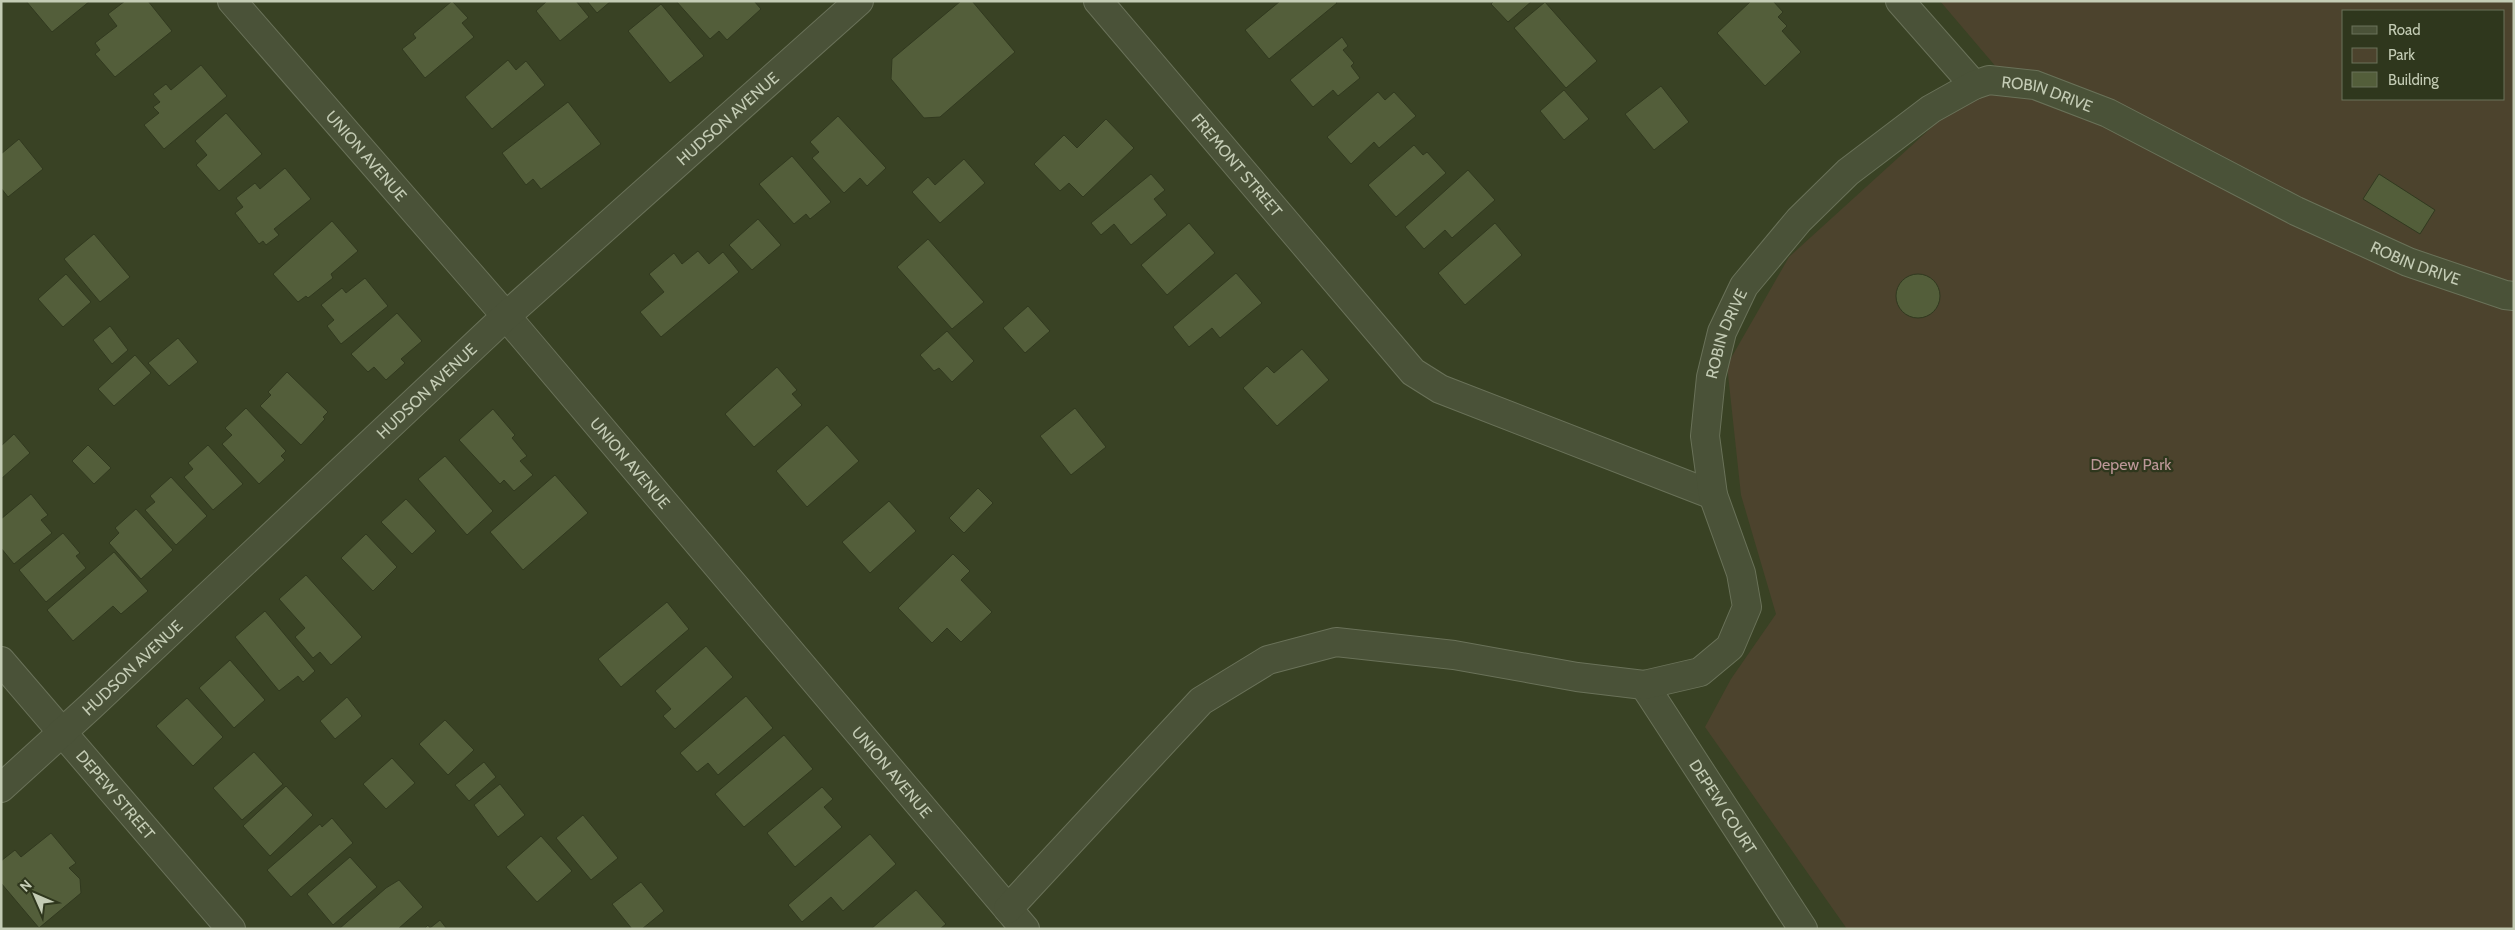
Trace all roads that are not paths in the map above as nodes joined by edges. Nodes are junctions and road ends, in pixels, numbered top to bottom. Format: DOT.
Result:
graph roads {
  1 [pos="232,1"];
  2 [pos="859,1"];
  3 [pos="1098,1"];
  4 [pos="1900,1"];
  5 [pos="1974,85"];
  6 [pos="2514,296"];
  7 [pos="506,316"];
  8 [pos="1713,495"];
  9 [pos="1,661"];
  10 [pos="1644,685"];
  11 [pos="63,733"];
  12 [pos="1,788"];
  13 [pos="1017,919"];
  14 [pos="231,929"];
  15 [pos="1803,929"];
  1 -- 7 [label="street, UNION AVENUE"];
  2 -- 7 [label="street, HUDSON AVENUE"];
  3 -- 8 [label="street, FREMONT STREET"];
  4 -- 5 [label="street"];
  5 -- 6 [label="street, ROBIN DRIVE"];
  5 -- 8 [label="street, ROBIN DRIVE"];
  7 -- 11 [label="street, HUDSON AVENUE"];
  7 -- 13 [label="street, UNION AVENUE"];
  8 -- 10 [label="street, ROBIN DRIVE"];
  9 -- 11 [label="street, DEPEW STREET"];
  10 -- 13 [label="street, ROBIN DRIVE"];
  10 -- 15 [label="street, DEPEW COURT"];
  11 -- 12 [label="street, HUDSON AVENUE"];
  11 -- 14 [label="street, DEPEW STREET"];
}
